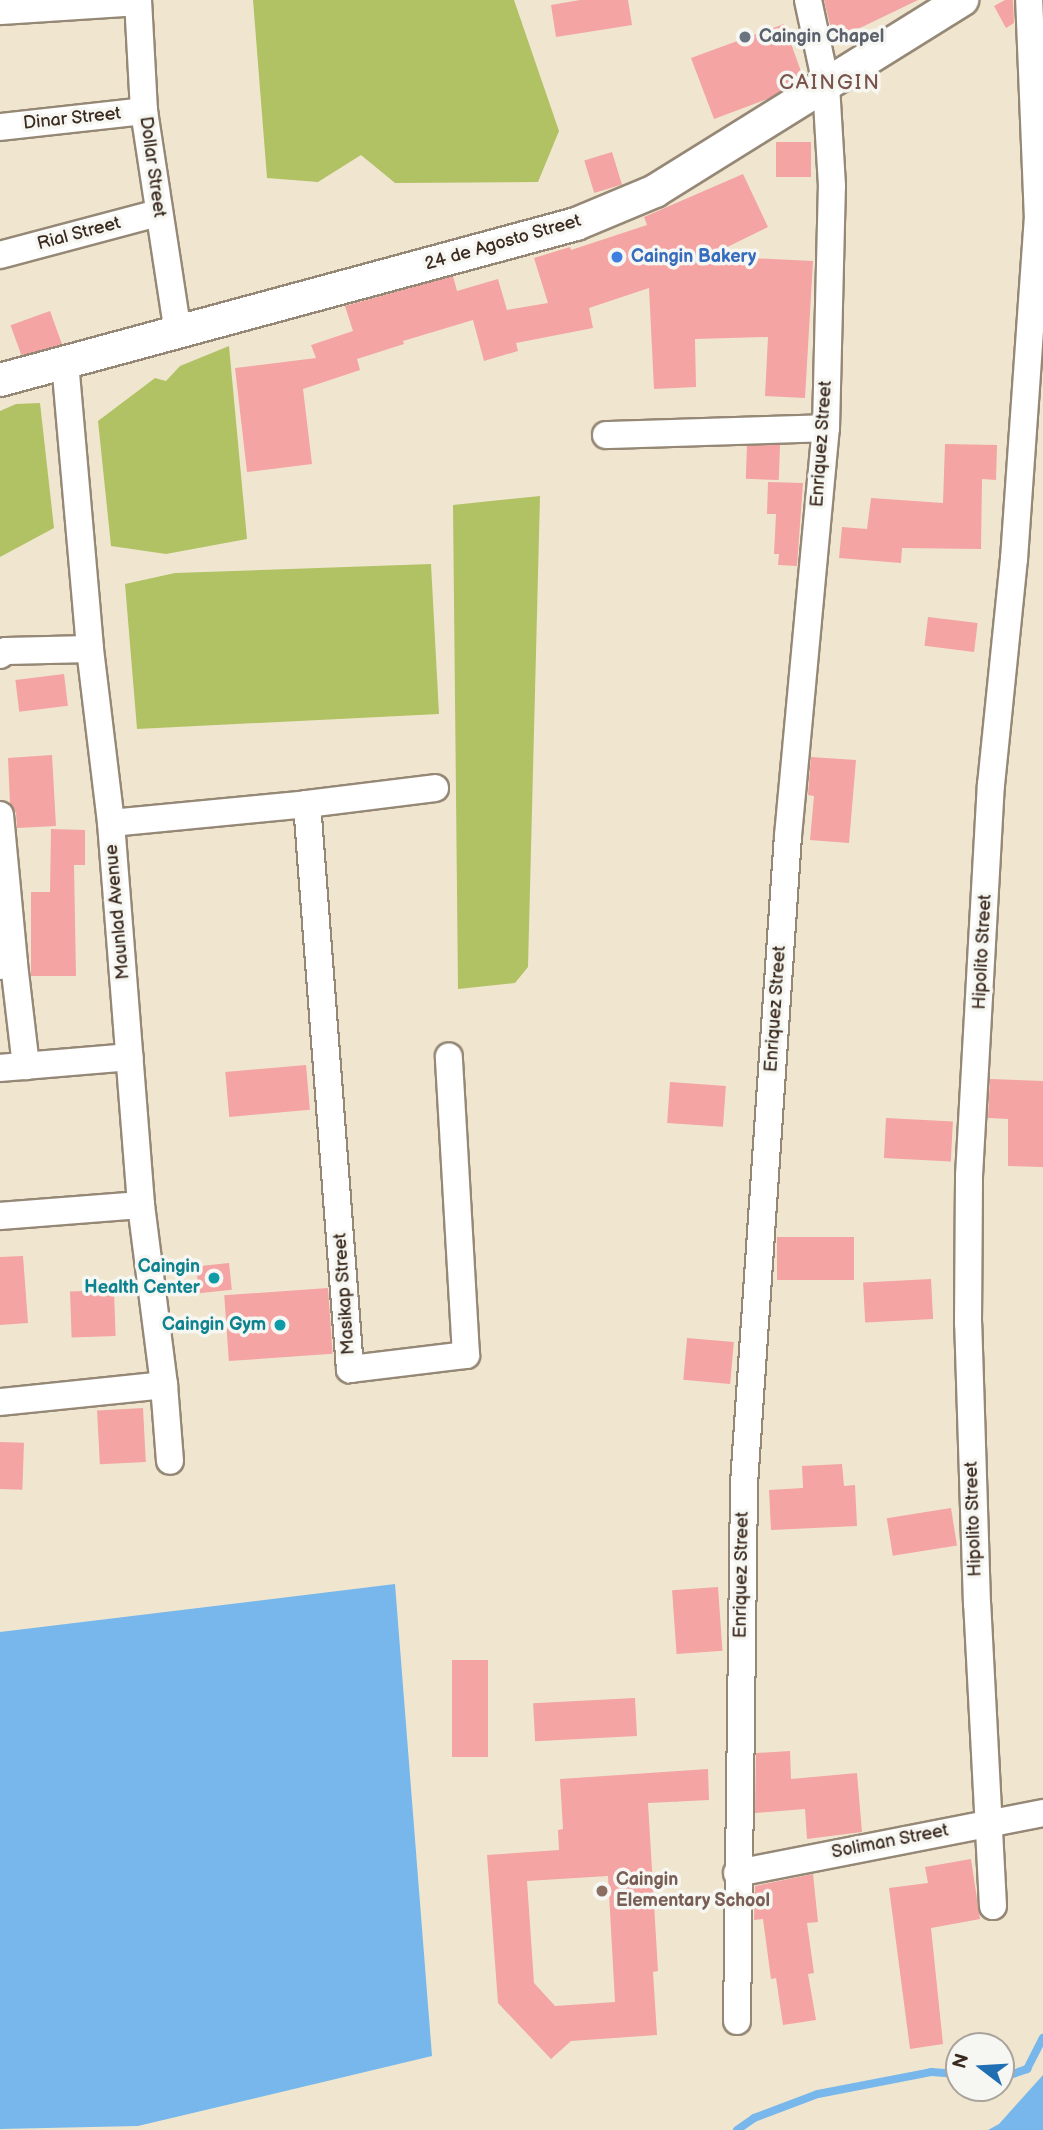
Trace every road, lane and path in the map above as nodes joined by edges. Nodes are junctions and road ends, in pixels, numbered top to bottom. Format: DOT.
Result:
graph roads {
  1 [pos="808,0"];
  2 [pos="961,0"];
  3 [pos="1029,0"];
  4 [pos="138,1"];
  5 [pos="0,12"];
  6 [pos="826,84"];
  7 [pos="144,111"];
  8 [pos="0,127"];
  9 [pos="158,213"];
  10 [pos="0,254"];
  11 [pos="178,332"];
  12 [pos="65,362"];
  13 [pos="0,380"];
  14 [pos="825,429"];
  15 [pos="606,435"];
  16 [pos="90,649"];
  17 [pos="0,655"];
  18 [pos="435,788"];
  19 [pos="307,804"];
  20 [pos="0,815"];
  21 [pos="111,823"];
  22 [pos="7,965"];
  23 [pos="449,1056"];
  24 [pos="130,1057"];
  25 [pos="13,1067"];
  26 [pos="141,1205"];
  27 [pos="0,1216"];
  28 [pos="164,1385"];
  29 [pos="0,1402"];
  30 [pos="170,1461"];
  31 [pos="1043,1813"];
  32 [pos="988,1822"];
  33 [pos="737,1873"];
  34 [pos="993,1906"];
  35 [pos="737,2021"];
  1 -- 6 [label="street, Enriquez Street"];
  2 -- 6 [label="street, 24 de Agosto Street"];
  3 -- 32 [label="street, Hipolito Street"];
  4 -- 5 [label="street"];
  4 -- 7 [label="street, Dollar Street"];
  6 -- 11 [label="street, 24 de Agosto Street"];
  6 -- 14 [label="street, Enriquez Street"];
  7 -- 8 [label="street, Dinar Street"];
  7 -- 9 [label="street, Dollar Street"];
  9 -- 10 [label="street, Rial Street"];
  9 -- 11 [label="street, Dollar Street"];
  11 -- 12 [label="street, 24 de Agosto Street"];
  12 -- 13 [label="street, 24 de Agosto Street"];
  12 -- 16 [label="street, Maunlad Avenue"];
  14 -- 15 [label="street"];
  14 -- 33 [label="street, Enriquez Street"];
  16 -- 17 [label="street"];
  16 -- 21 [label="street, Maunlad Avenue"];
  18 -- 19 [label="street"];
  19 -- 21 [label="street"];
  19 -- 23 [label="street, Masikap Street"];
  20 -- 22 [label="street"];
  21 -- 24 [label="street, Maunlad Avenue"];
  22 -- 25 [label="street"];
  24 -- 25 [label="street"];
  24 -- 26 [label="street, Maunlad Avenue"];
  26 -- 27 [label="street"];
  26 -- 28 [label="street, Maunlad Avenue"];
  28 -- 29 [label="street"];
  28 -- 30 [label="street, Maunlad Avenue"];
  31 -- 32 [label="street, Soliman Street"];
  32 -- 33 [label="street, Soliman Street"];
  32 -- 34 [label="street, Hipolito Street"];
  33 -- 35 [label="street, Enriquez Street"];
}
